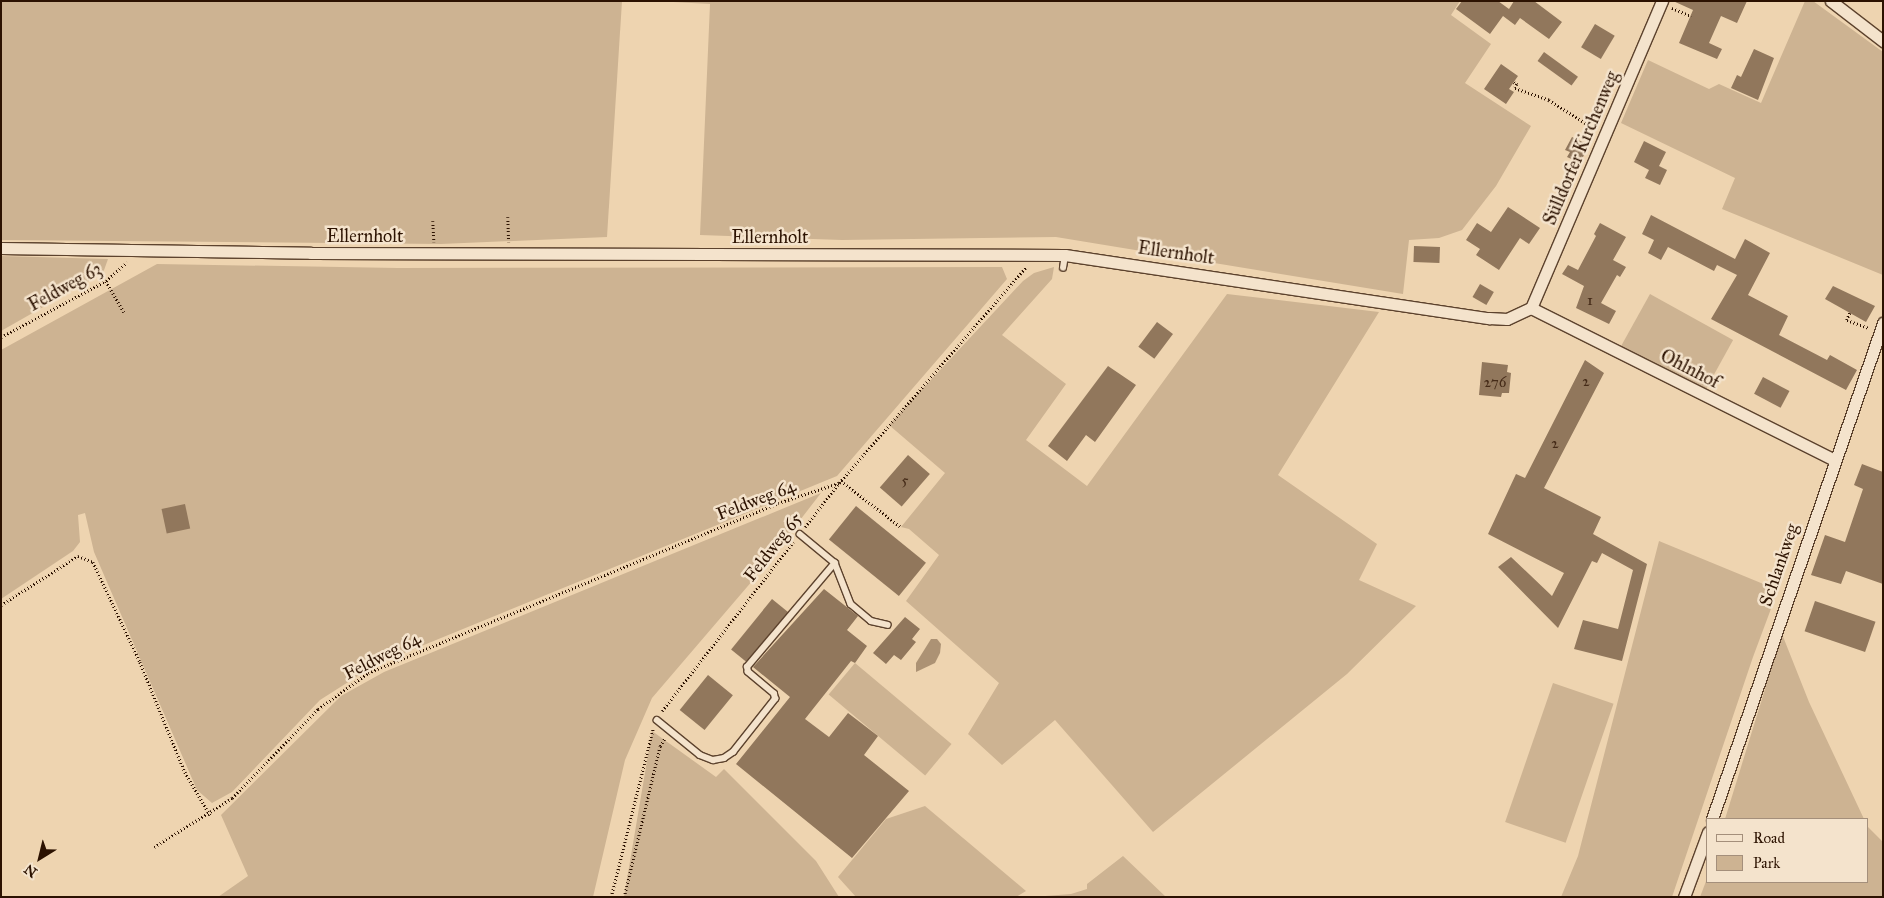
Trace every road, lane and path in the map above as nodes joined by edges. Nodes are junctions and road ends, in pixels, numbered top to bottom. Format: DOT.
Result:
graph roads {
  1 [pos="1831,1"];
  2 [pos="1662,2"];
  3 [pos="1691,16"];
  4 [pos="1883,41"];
  5 [pos="1514,82"];
  6 [pos="1605,135"];
  7 [pos="508,217"];
  8 [pos="433,221"];
  9 [pos="1,248"];
  10 [pos="135,251"];
  11 [pos="434,253"];
  12 [pos="510,254"];
  13 [pos="1033,255"];
  14 [pos="1065,255"];
  15 [pos="1063,268"];
  16 [pos="106,281"];
  17 [pos="1531,308"];
  18 [pos="124,312"];
  19 [pos="1850,313"];
  20 [pos="1881,327"];
  21 [pos="1,337"];
  22 [pos="1834,460"];
  23 [pos="840,482"];
  24 [pos="901,527"];
  25 [pos="800,534"];
  26 [pos="835,563"];
  27 [pos="1,605"];
  28 [pos="888,625"];
  29 [pos="657,720"];
  30 [pos="669,730"];
  31 [pos="210,815"];
  32 [pos="1712,818"];
  33 [pos="1706,837"];
  34 [pos="154,848"];
  35 [pos="612,897"];
  36 [pos="624,897"];
  37 [pos="1684,897"];
  1 -- 4 [label="street"];
  2 -- 3 [label="path"];
  2 -- 6 [label="street, Sülldorfer Kirchenweg"];
  5 -- 6 [label="path"];
  6 -- 17 [label="street, Sülldorfer Kirchenweg"];
  7 -- 12 [label="path"];
  8 -- 11 [label="path"];
  9 -- 10 [label="street, Ellernholt"];
  10 -- 11 [label="street, Ellernholt"];
  10 -- 16 [label="path, Feldweg 63"];
  11 -- 12 [label="street, Ellernholt"];
  12 -- 13 [label="street, Ellernholt"];
  13 -- 14 [label="street, Ellernholt"];
  13 -- 23 [label="path, Feldweg 65"];
  14 -- 15 [label="lane"];
  14 -- 17 [label="street, Ellernholt"];
  16 -- 18 [label="path"];
  16 -- 21 [label="path, Feldweg 63"];
  17 -- 22 [label="street, Ohlnhof"];
  19 -- 20 [label="path"];
  20 -- 22 [label="street, Schlankweg"];
  22 -- 32 [label="street, Schlankweg"];
  23 -- 24 [label="path"];
  23 -- 25 [label="path, Feldweg 65"];
  23 -- 31 [label="path, Feldweg 64"];
  25 -- 26 [label="lane"];
  25 -- 29 [label="path, Feldweg 65"];
  26 -- 28 [label="lane"];
  26 -- 30 [label="lane"];
  27 -- 31 [label="path"];
  29 -- 30 [label="lane"];
  29 -- 35 [label="path, Feldweg 65"];
  30 -- 36 [label="path"];
  31 -- 34 [label="path, Feldweg 64"];
  33 -- 37 [label="street"];
}
